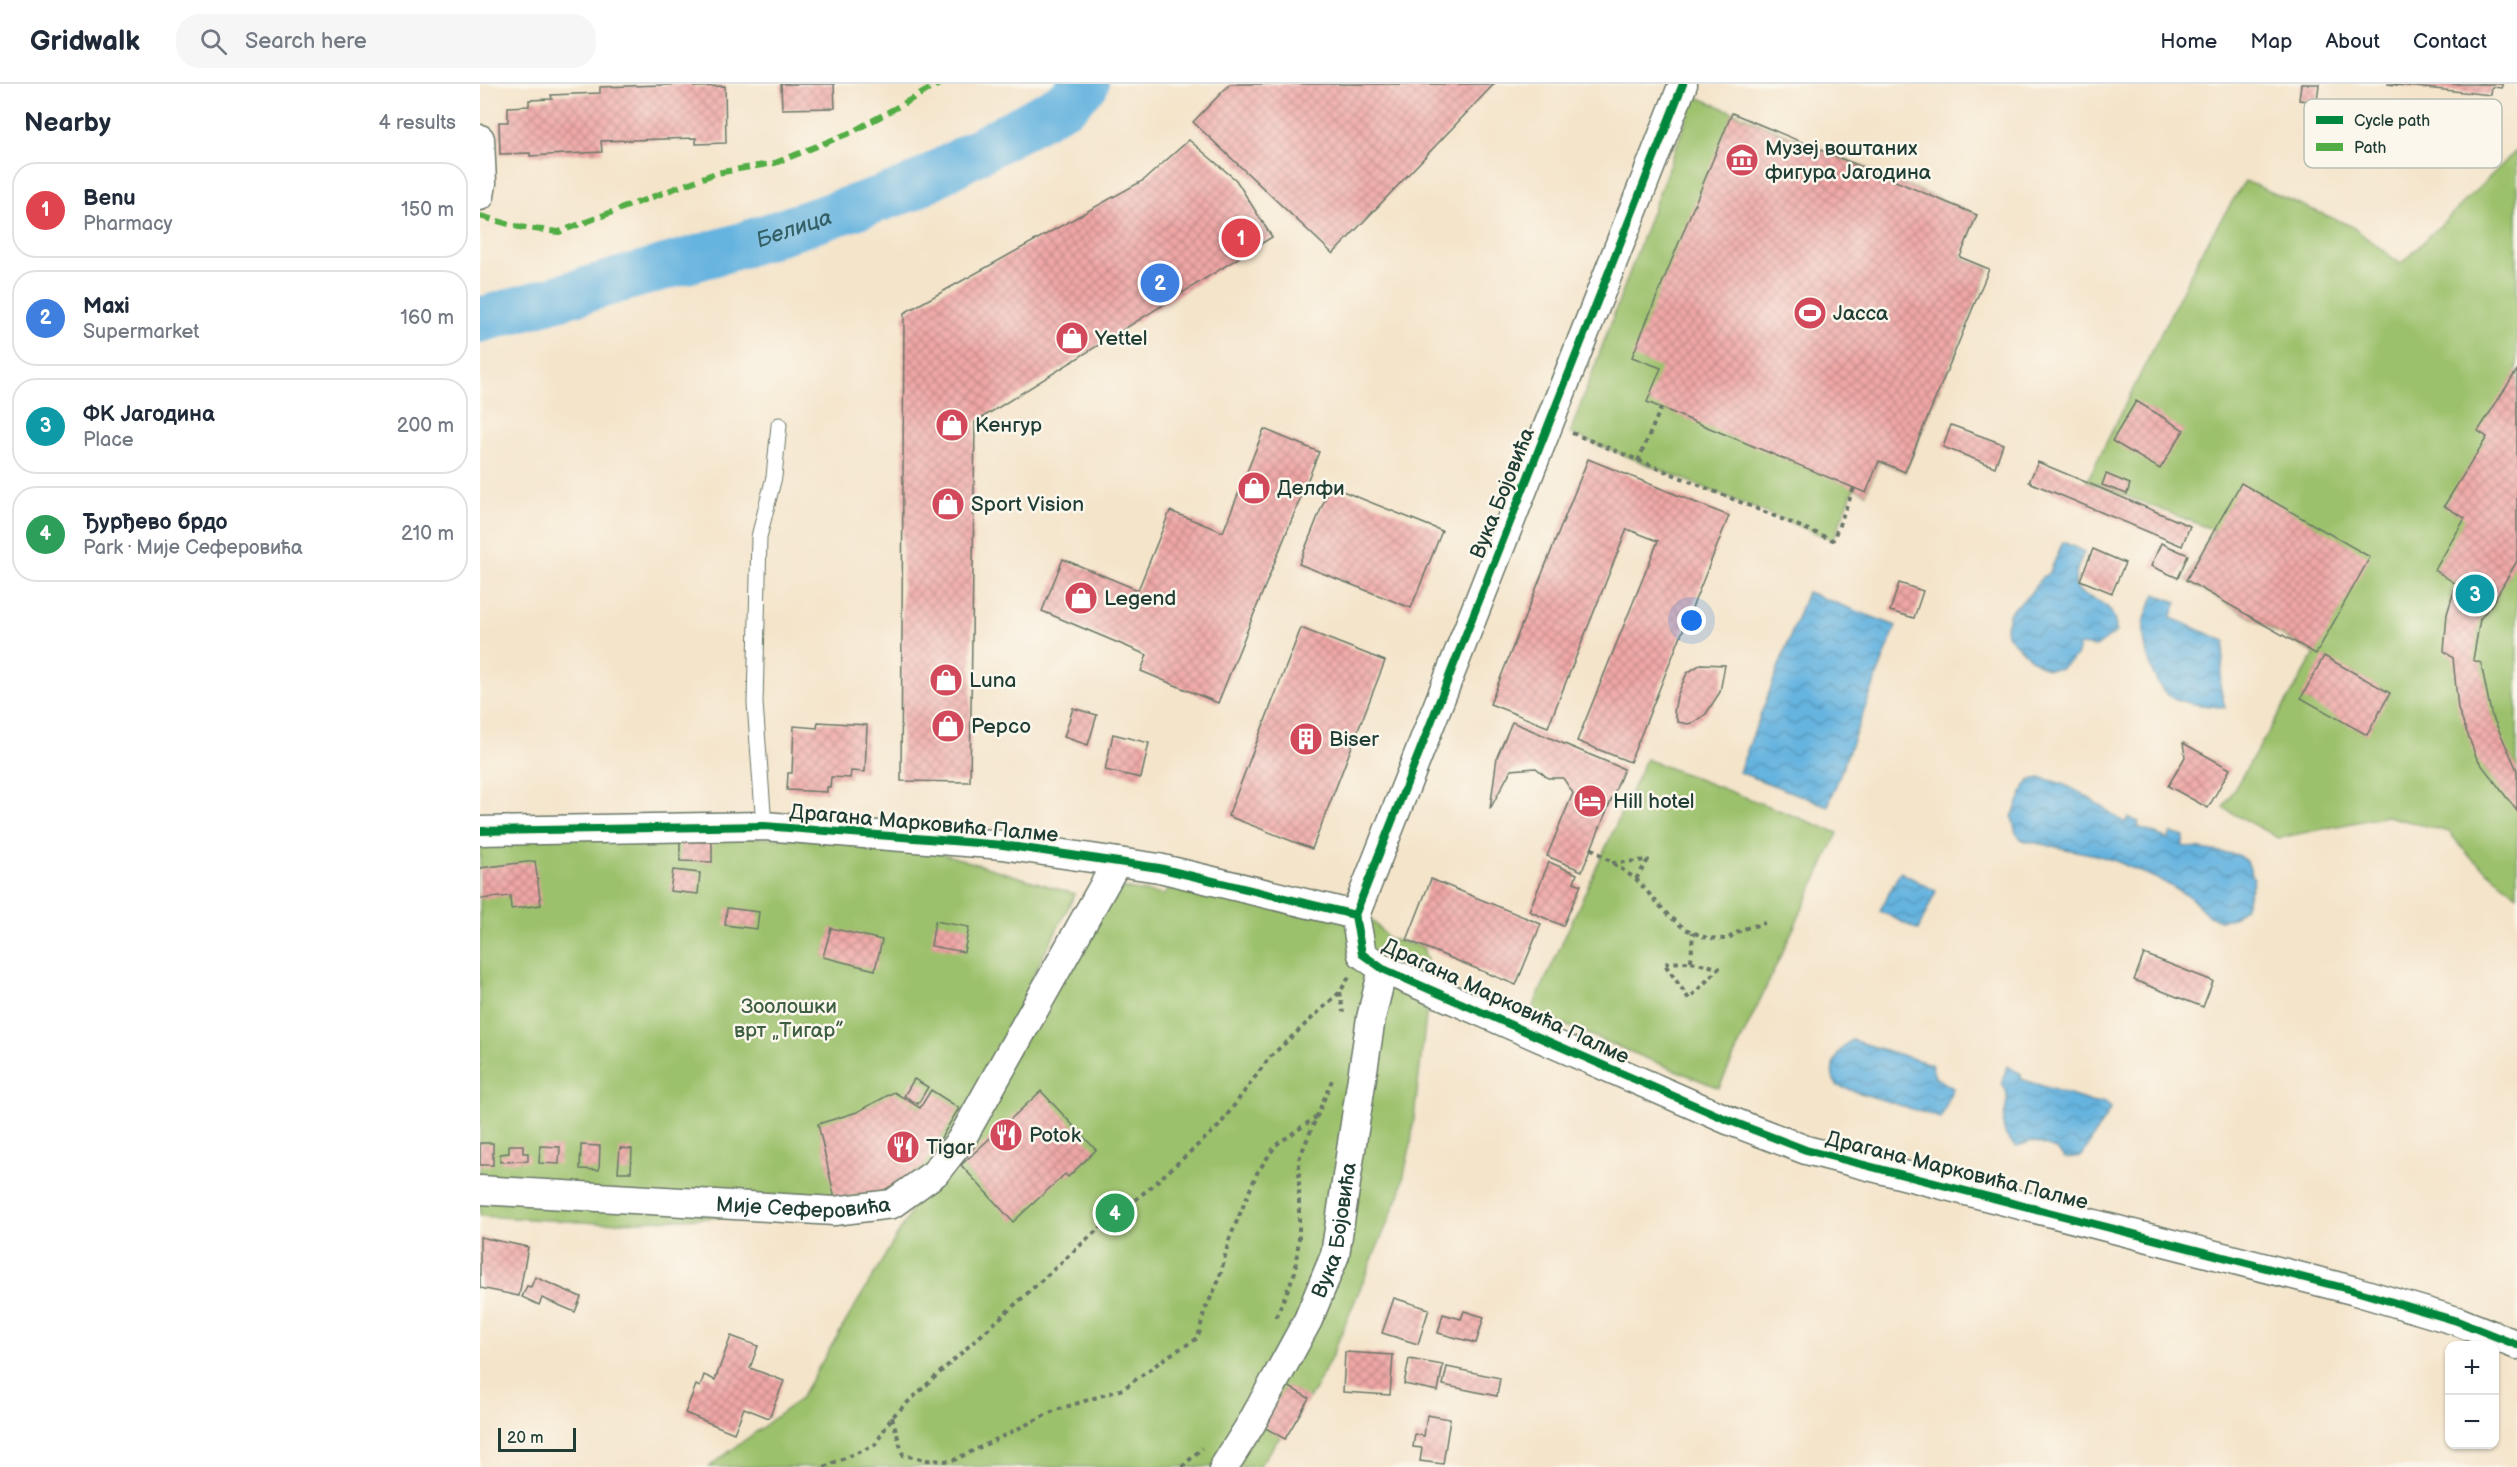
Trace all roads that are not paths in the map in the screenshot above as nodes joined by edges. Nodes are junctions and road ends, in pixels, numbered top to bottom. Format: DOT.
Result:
graph roads {
  1 [pos="1683,84"];
  2 [pos="480,139"];
  3 [pos="480,196"];
  4 [pos="779,425"];
  5 [pos="764,826"];
  6 [pos="480,831"];
  7 [pos="1118,862"];
  8 [pos="1354,915"];
  9 [pos="1383,969"];
  10 [pos="480,1190"];
  11 [pos="2517,1345"];
  12 [pos="1224,1467"];
  1 -- 8 [label="street, Вука Бојовића"];
  2 -- 3 [label="street"];
  4 -- 5 [label="lane"];
  5 -- 6 [label="street, Драгана Марковића Палме"];
  5 -- 7 [label="street, Драгана Марковића Палме"];
  7 -- 8 [label="street, Драгана Марковића Палме"];
  7 -- 10 [label="street, Мије Сеферовића"];
  8 -- 9 [label="street, Драгана Марковића Палме"];
  9 -- 11 [label="street, Драгана Марковића Палме"];
  9 -- 12 [label="street, Вука Бојовића"];
}
